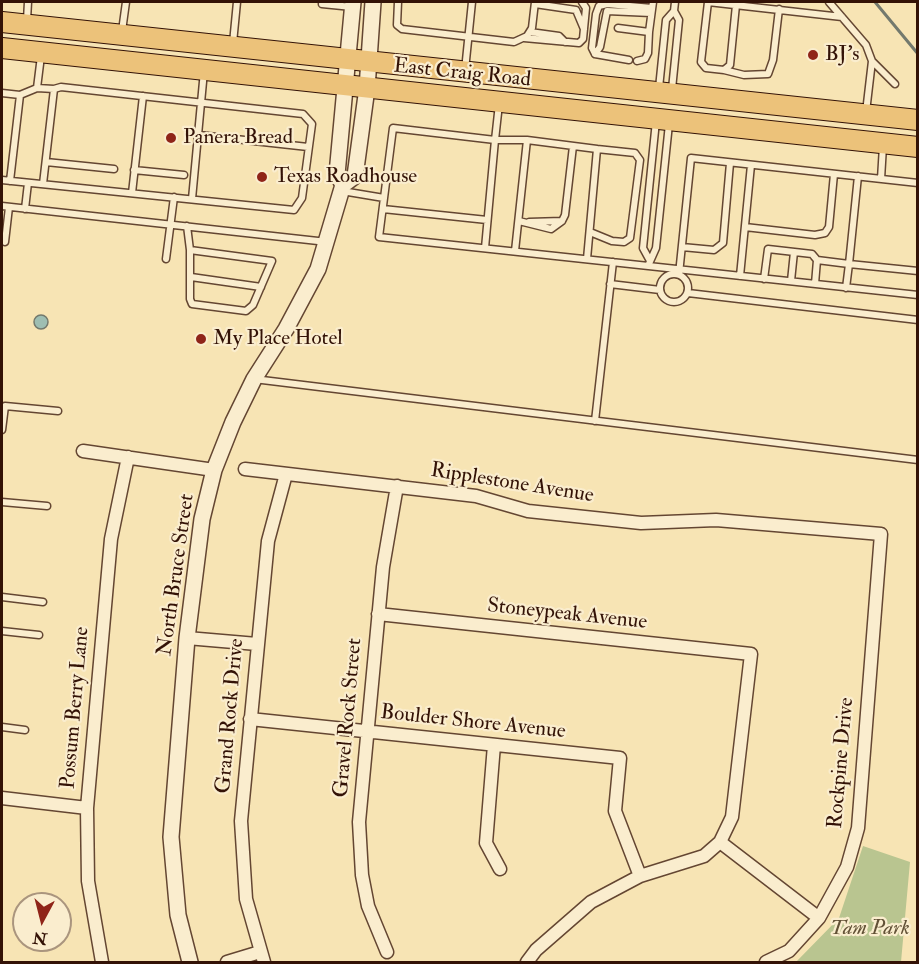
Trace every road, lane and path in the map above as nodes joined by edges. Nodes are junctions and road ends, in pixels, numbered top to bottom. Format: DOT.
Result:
graph roads {
  1 [pos="28,2"];
  2 [pos="126,2"];
  3 [pos="237,2"];
  4 [pos="373,2"];
  5 [pos="398,2"];
  6 [pos="472,2"];
  7 [pos="582,2"];
  8 [pos="675,2"];
  9 [pos="708,2"];
  10 [pos="830,2"];
  11 [pos="535,3"];
  12 [pos="322,4"];
  13 [pos="353,4"];
  14 [pos="736,4"];
  15 [pos="652,8"];
  16 [pos="778,9"];
  17 [pos="674,11"];
  18 [pos="842,17"];
  19 [pos="2,22"];
  20 [pos="26,24"];
  21 [pos="618,28"];
  22 [pos="584,29"];
  23 [pos="530,32"];
  24 [pos="650,32"];
  25 [pos="122,34"];
  26 [pos="469,37"];
  27 [pos="524,38"];
  28 [pos="566,43"];
  29 [pos="233,46"];
  30 [pos="2,48"];
  31 [pos="41,53"];
  32 [pos="348,59"];
  33 [pos="369,61"];
  34 [pos="872,62"];
  35 [pos="724,70"];
  36 [pos="204,71"];
  37 [pos="465,72"];
  38 [pos="895,84"];
  39 [pos="347,86"];
  40 [pos="37,88"];
  41 [pos="367,88"];
  42 [pos="54,89"];
  43 [pos="2,93"];
  44 [pos="665,93"];
  45 [pos="20,95"];
  46 [pos="143,96"];
  47 [pos="499,102"];
  48 [pos="202,103"];
  49 [pos="866,114"];
  50 [pos="663,119"];
  51 [pos="918,120"];
  52 [pos="199,135"];
  53 [pos="495,140"];
  54 [pos="528,140"];
  55 [pos="883,143"];
  56 [pos="573,146"];
  57 [pos="309,147"];
  58 [pos="918,147"];
  59 [pos="597,148"];
  60 [pos="46,162"];
  61 [pos="730,163"];
  62 [pos="751,165"];
  63 [pos="114,169"];
  64 [pos="134,170"];
  65 [pos="834,174"];
  66 [pos="184,175"];
  67 [pos="858,176"];
  68 [pos="881,179"];
  69 [pos="2,180"];
  70 [pos="10,181"];
  71 [pos="28,183"];
  72 [pos="918,183"];
  73 [pos="43,184"];
  74 [pos="343,188"];
  75 [pos="132,193"];
  76 [pos="174,197"];
  77 [pos="384,198"];
  78 [pos="192,199"];
  79 [pos="2,206"];
  80 [pos="9,207"];
  81 [pos="25,209"];
  82 [pos="383,209"];
  83 [pos="487,220"];
  84 [pos="519,221"];
  85 [pos="170,225"];
  86 [pos="187,226"];
  87 [pos="745,227"];
  88 [pos="590,232"];
  89 [pos="5,242"];
  90 [pos="327,242"];
  91 [pos="682,247"];
  92 [pos="485,248"];
  93 [pos="190,250"];
  94 [pos="515,251"];
  95 [pos="794,252"];
  96 [pos="166,259"];
  97 [pos="587,259"];
  98 [pos="817,260"];
  99 [pos="613,262"];
  100 [pos="649,263"];
  101 [pos="849,264"];
  102 [pos="918,271"];
  103 [pos="679,272"];
  104 [pos="740,276"];
  105 [pos="191,277"];
  106 [pos="764,279"];
  107 [pos="791,282"];
  108 [pos="610,284"];
  109 [pos="814,284"];
  110 [pos="261,287"];
  111 [pos="846,288"];
  112 [pos="660,290"];
  113 [pos="688,293"];
  114 [pos="918,295"];
  115 [pos="918,320"];
  116 [pos="254,380"];
  117 [pos="58,411"];
  118 [pos="594,421"];
  119 [pos="2,430"];
  120 [pos="83,451"];
  121 [pos="128,457"];
  122 [pos="918,460"];
  123 [pos="245,469"];
  124 [pos="214,470"];
  125 [pos="286,474"];
  126 [pos="397,486"];
  127 [pos="2,502"];
  128 [pos="47,506"];
  129 [pos="881,534"];
  130 [pos="2,597"];
  131 [pos="43,602"];
  132 [pos="378,614"];
  133 [pos="2,631"];
  134 [pos="39,634"];
  135 [pos="187,638"];
  136 [pos="257,644"];
  137 [pos="250,719"];
  138 [pos="2,727"];
  139 [pos="25,730"];
  140 [pos="368,731"];
  141 [pos="494,745"];
  142 [pos="2,798"];
  143 [pos="87,807"];
  144 [pos="720,842"];
  145 [pos="500,869"];
  146 [pos="640,876"];
  147 [pos="819,918"];
  148 [pos="387,952"];
  149 [pos="262,957"];
  150 [pos="102,963"];
  151 [pos="190,963"];
  152 [pos="227,963"];
  153 [pos="527,963"];
  154 [pos="766,963"];
  1 -- 20 [label="lane"];
  2 -- 25 [label="lane"];
  3 -- 29 [label="lane"];
  4 -- 33 [label="street, North Bruce Street"];
  5 -- 26 [label="lane"];
  6 -- 26 [label="lane"];
  7 -- 22 [label="lane"];
  8 -- 17 [label="lane"];
  9 -- 14 [label="lane"];
  9 -- 35 [label="lane"];
  10 -- 18 [label="lane"];
  11 -- 22 [label="lane"];
  11 -- 23 [label="lane"];
  12 -- 13 [label="lane"];
  13 -- 32 [label="street, North Bruce Street"];
  14 -- 16 [label="lane"];
  14 -- 35 [label="lane"];
  15 -- 24 [label="lane"];
  15 -- 24 [label="lane"];
  16 -- 18 [label="lane"];
  16 -- 35 [label="lane"];
  17 -- 44 [label="lane"];
  17 -- 44 [label="lane"];
  18 -- 34 [label="lane"];
  19 -- 20 [label="main road, East Craig Road"];
  20 -- 25 [label="main road, East Craig Road"];
  21 -- 24 [label="lane"];
  22 -- 28 [label="lane"];
  23 -- 27 [label="lane"];
  23 -- 28 [label="lane"];
  25 -- 29 [label="main road, East Craig Road"];
  25 -- 31 [label="main road"];
  26 -- 27 [label="lane"];
  26 -- 37 [label="lane"];
  27 -- 28 [label="lane"];
  29 -- 32 [label="main road, East Craig Road"];
  30 -- 31 [label="main road, East Craig Road"];
  31 -- 36 [label="main road, East Craig Road"];
  31 -- 40 [label="lane"];
  32 -- 33 [label="main road, East Craig Road"];
  32 -- 39 [label="street, North Bruce Street"];
  33 -- 37 [label="main road, East Craig Road"];
  33 -- 41 [label="street, North Bruce Street"];
  34 -- 38 [label="lane"];
  34 -- 49 [label="lane"];
  36 -- 39 [label="main road, East Craig Road"];
  36 -- 48 [label="lane"];
  37 -- 44 [label="main road, East Craig Road"];
  39 -- 41 [label="main road, East Craig Road"];
  39 -- 74 [label="street, North Bruce Street"];
  40 -- 42 [label="lane"];
  40 -- 45 [label="lane"];
  41 -- 47 [label="main road, East Craig Road"];
  41 -- 74 [label="street, North Bruce Street"];
  42 -- 46 [label="lane"];
  42 -- 60 [label="lane"];
  43 -- 45 [label="lane"];
  44 -- 49 [label="main road, East Craig Road"];
  44 -- 50 [label="main road"];
  45 -- 70 [label="lane"];
  46 -- 48 [label="lane"];
  46 -- 64 [label="lane"];
  47 -- 50 [label="main road, East Craig Road"];
  47 -- 53 [label="lane"];
  48 -- 52 [label="lane"];
  48 -- 57 [label="lane"];
  49 -- 51 [label="main road, East Craig Road"];
  50 -- 55 [label="main road, East Craig Road"];
  50 -- 100 [label="lane"];
  50 -- 100 [label="lane"];
  52 -- 57 [label="lane"];
  52 -- 78 [label="lane"];
  53 -- 54 [label="lane"];
  53 -- 77 [label="lane"];
  53 -- 83 [label="lane"];
  54 -- 56 [label="lane"];
  54 -- 84 [label="lane"];
  55 -- 58 [label="main road, East Craig Road"];
  55 -- 68 [label="lane"];
  56 -- 59 [label="lane"];
  56 -- 84 [label="lane"];
  57 -- 78 [label="lane"];
  59 -- 88 [label="lane"];
  59 -- 88 [label="lane"];
  60 -- 63 [label="lane"];
  60 -- 73 [label="lane"];
  61 -- 62 [label="lane"];
  61 -- 91 [label="lane"];
  61 -- 91 [label="lane"];
  62 -- 65 [label="lane"];
  62 -- 87 [label="lane"];
  64 -- 66 [label="lane"];
  64 -- 75 [label="lane"];
  65 -- 67 [label="lane"];
  65 -- 87 [label="lane"];
  67 -- 68 [label="lane"];
  67 -- 101 [label="lane"];
  68 -- 72 [label="lane"];
  69 -- 70 [label="lane"];
  70 -- 71 [label="lane"];
  71 -- 73 [label="lane"];
  71 -- 81 [label="lane"];
  73 -- 75 [label="lane"];
  74 -- 77 [label="lane"];
  74 -- 90 [label="street, North Bruce Street"];
  75 -- 76 [label="lane"];
  76 -- 78 [label="lane"];
  76 -- 85 [label="lane"];
  77 -- 82 [label="lane"];
  79 -- 80 [label="lane"];
  80 -- 81 [label="lane"];
  80 -- 89 [label="lane"];
  81 -- 85 [label="lane"];
  82 -- 83 [label="lane"];
  82 -- 92 [label="lane"];
  83 -- 92 [label="lane"];
  84 -- 94 [label="lane"];
  85 -- 86 [label="lane"];
  85 -- 96 [label="lane"];
  86 -- 90 [label="lane"];
  86 -- 93 [label="lane"];
  87 -- 104 [label="lane"];
  88 -- 97 [label="lane"];
  90 -- 116 [label="street, North Bruce Street"];
  91 -- 103 [label="lane"];
  92 -- 94 [label="lane"];
  93 -- 105 [label="lane"];
  93 -- 110 [label="lane"];
  94 -- 97 [label="lane"];
  95 -- 98 [label="lane"];
  95 -- 106 [label="lane"];
  95 -- 107 [label="lane"];
  97 -- 99 [label="lane"];
  98 -- 101 [label="lane"];
  98 -- 109 [label="lane"];
  99 -- 100 [label="lane"];
  99 -- 108 [label="lane"];
  100 -- 103 [label="lane"];
  101 -- 102 [label="lane"];
  101 -- 111 [label="lane"];
  103 -- 104 [label="lane"];
  103 -- 112 [label="lane"];
  103 -- 113 [label="lane"];
  104 -- 106 [label="lane"];
  105 -- 110 [label="lane"];
  105 -- 110 [label="lane"];
  106 -- 107 [label="lane"];
  107 -- 109 [label="lane"];
  108 -- 112 [label="lane"];
  108 -- 118 [label="lane"];
  109 -- 111 [label="lane"];
  111 -- 114 [label="lane"];
  112 -- 113 [label="lane"];
  113 -- 115 [label="lane"];
  116 -- 118 [label="lane"];
  116 -- 124 [label="street, North Bruce Street"];
  117 -- 119 [label="lane"];
  118 -- 122 [label="lane"];
  120 -- 121 [label="street"];
  121 -- 124 [label="street"];
  121 -- 143 [label="street, Possum Berry Lane"];
  123 -- 125 [label="street, Ripplestone Avenue"];
  124 -- 135 [label="street, North Bruce Street"];
  125 -- 126 [label="street, Ripplestone Avenue"];
  125 -- 136 [label="street, Grand Rock Drive"];
  126 -- 129 [label="street, Ripplestone Avenue"];
  126 -- 132 [label="street, Gravel Rock Street"];
  127 -- 128 [label="lane"];
  129 -- 147 [label="street, Rockpine Drive"];
  130 -- 131 [label="lane"];
  132 -- 140 [label="street, Gravel Rock Street"];
  132 -- 144 [label="street, Stoneypeak Avenue"];
  133 -- 134 [label="lane"];
  135 -- 136 [label="street"];
  135 -- 151 [label="street, North Bruce Street"];
  136 -- 137 [label="street, Grand Rock Drive"];
  137 -- 140 [label="street, Boulder Shore Avenue"];
  137 -- 149 [label="street, Grand Rock Drive"];
  138 -- 139 [label="lane"];
  140 -- 141 [label="street, Boulder Shore Avenue"];
  140 -- 148 [label="street, Gravel Rock Street"];
  141 -- 145 [label="street"];
  141 -- 146 [label="street, Boulder Shore Avenue"];
  142 -- 143 [label="street"];
  143 -- 150 [label="street, Possum Berry Lane"];
  144 -- 146 [label="street"];
  144 -- 147 [label="street"];
  146 -- 153 [label="street"];
  147 -- 154 [label="street, Rockpine Drive"];
  149 -- 152 [label="street"];
}
